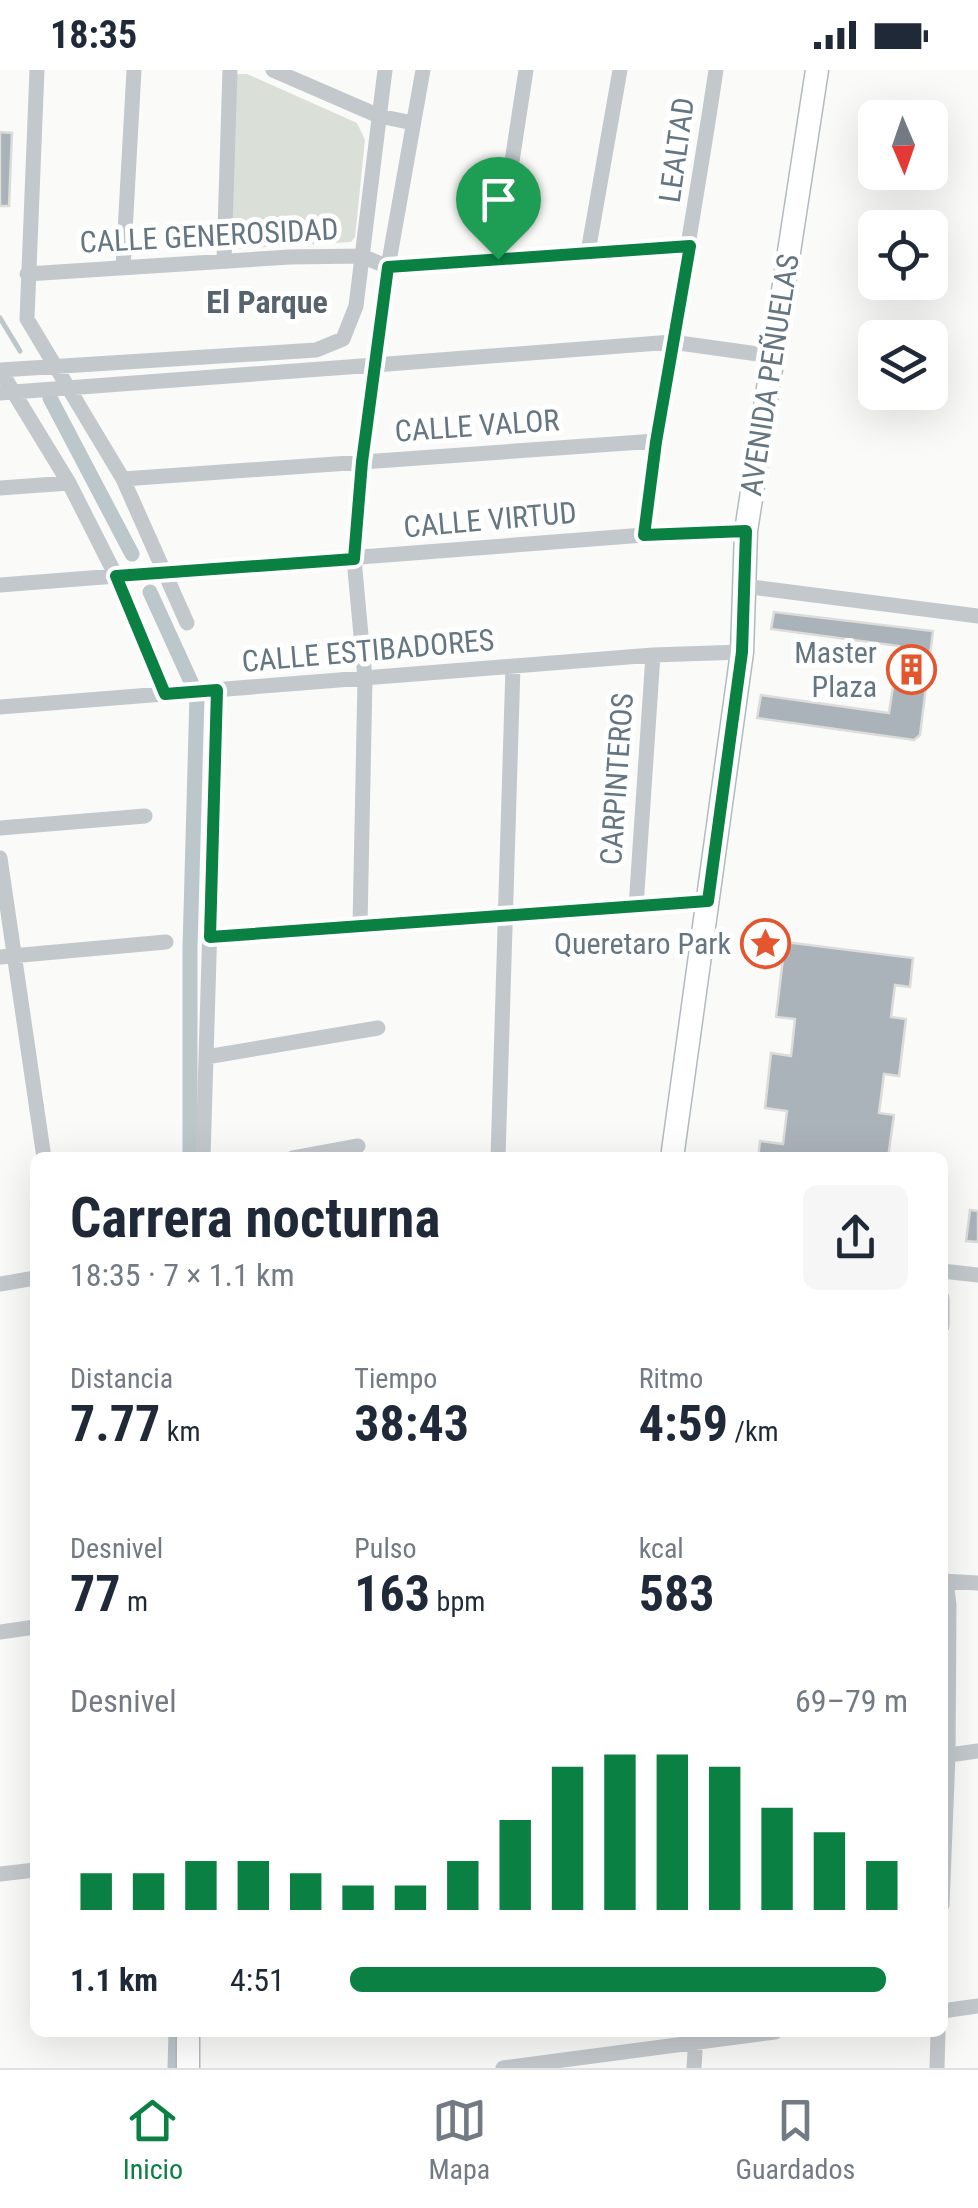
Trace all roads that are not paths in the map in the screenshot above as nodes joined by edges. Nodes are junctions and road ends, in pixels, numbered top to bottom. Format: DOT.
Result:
graph roads {
  1 [pos="37,70"];
  2 [pos="134,70"];
  3 [pos="230,70"];
  4 [pos="273,70"];
  5 [pos="385,70"];
  6 [pos="423,70"];
  7 [pos="526,70"];
  8 [pos="620,70"];
  9 [pos="716,70"];
  10 [pos="817,70"];
  11 [pos="379,116"];
  12 [pos="413,123"];
  13 [pos="690,246"];
  14 [pos="588,252"];
  15 [pos="362,256"];
  16 [pos="498,259"];
  17 [pos="224,261"];
  18 [pos="388,267"];
  19 [pos="123,268"];
  20 [pos="27,274"];
  21 [pos="672,342"];
  22 [pos="772,356"];
  23 [pos="376,365"];
  24 [pos="55,366"];
  25 [pos="0,370"];
  26 [pos="69,388"];
  27 [pos="6,393"];
  28 [pos="656,442"];
  29 [pos="362,462"];
  30 [pos="123,480"];
  31 [pos="69,482"];
  32 [pos="0,488"];
  33 [pos="746,531"];
  34 [pos="644,535"];
  35 [pos="354,559"];
  36 [pos="167,572"];
  37 [pos="116,576"];
  38 [pos="0,585"];
  39 [pos="743,586"];
  40 [pos="978,616"];
  41 [pos="187,623"];
  42 [pos="742,652"];
  43 [pos="653,656"];
  44 [pos="512,666"];
  45 [pos="365,679"];
  46 [pos="214,690"];
  47 [pos="165,694"];
  48 [pos="0,706"];
  49 [pos="145,816"];
  50 [pos="0,828"];
  51 [pos="0,858"];
  52 [pos="708,901"];
  53 [pos="636,907"];
  54 [pos="507,915"];
  55 [pos="360,926"];
  56 [pos="210,937"];
  57 [pos="166,942"];
  58 [pos="8,956"];
  59 [pos="378,1028"];
  60 [pos="206,1058"];
  61 [pos="358,1146"];
  62 [pos="43,1152"];
  63 [pos="202,1152"];
  64 [pos="325,1152"];
  65 [pos="498,1152"];
  66 [pos="669,1152"];
  67 [pos="948,1272"];
  68 [pos="978,1275"];
  69 [pos="30,1279"];
  70 [pos="0,1284"];
  71 [pos="948,1581"];
  72 [pos="978,1583"];
  73 [pos="948,1601"];
  74 [pos="30,1628"];
  75 [pos="0,1632"];
  76 [pos="948,1643"];
  77 [pos="978,1751"];
  78 [pos="948,1755"];
  79 [pos="30,1871"];
  80 [pos="0,1874"];
  81 [pos="978,2006"];
  82 [pos="948,2010"];
  83 [pos="188,2037"];
  84 [pos="938,2037"];
  85 [pos="696,2038"];
  86 [pos="188,2068"];
  87 [pos="503,2068"];
  88 [pos="694,2068"];
  89 [pos="937,2068"];
  1 -- 20 [label="street"];
  2 -- 19 [label="street"];
  3 -- 17 [label="street"];
  4 -- 11 [label="street"];
  5 -- 11 [label="street"];
  6 -- 12 [label="street"];
  7 -- 16 [label="street"];
  8 -- 14 [label="street"];
  9 -- 13 [label="street, LEALTAD"];
  10 -- 22 [label="street, AVENIDA PEÑUELAS"];
  11 -- 12 [label="street"];
  11 -- 15 [label="street"];
  12 -- 18 [label="street"];
  13 -- 14 [label="street, CALLE GENEROSIDAD"];
  13 -- 21 [label="street, LEALTAD"];
  14 -- 16 [label="street, CALLE GENEROSIDAD"];
  15 -- 17 [label="street, CALLE GENEROSIDAD"];
  15 -- 18 [label="street, CALLE GENEROSIDAD"];
  15 -- 24 [label="street"];
  16 -- 18 [label="street, CALLE GENEROSIDAD"];
  17 -- 19 [label="street, CALLE GENEROSIDAD"];
  18 -- 23 [label="street"];
  19 -- 20 [label="street, CALLE GENEROSIDAD"];
  20 -- 24 [label="street"];
  21 -- 22 [label="street"];
  21 -- 23 [label="street"];
  21 -- 28 [label="street, LEALTAD"];
  22 -- 33 [label="street, AVENIDA PEÑUELAS"];
  23 -- 26 [label="street"];
  23 -- 29 [label="street"];
  24 -- 25 [label="street"];
  24 -- 26 [label="street"];
  25 -- 27 [label="street"];
  26 -- 27 [label="street"];
  26 -- 30 [label="street"];
  27 -- 31 [label="street"];
  28 -- 29 [label="street, CALLE VALOR"];
  28 -- 34 [label="street, LEALTAD"];
  29 -- 30 [label="street, CALLE VALOR"];
  29 -- 35 [label="street"];
  30 -- 36 [label="street"];
  31 -- 32 [label="street"];
  31 -- 37 [label="street"];
  33 -- 34 [label="street, CALLE VIRTUD"];
  33 -- 39 [label="street, AVENIDA PEÑUELAS"];
  34 -- 35 [label="street, CALLE VIRTUD"];
  35 -- 36 [label="street, CALLE VIRTUD"];
  35 -- 45 [label="street"];
  36 -- 37 [label="street, CALLE VIRTUD"];
  36 -- 41 [label="street"];
  37 -- 38 [label="street, CALLE VIRTUD"];
  37 -- 47 [label="street"];
  39 -- 40 [label="street"];
  39 -- 42 [label="street, AVENIDA PEÑUELAS"];
  42 -- 43 [label="street, CALLE ESTIBADORES"];
  42 -- 52 [label="street, AVENIDA PEÑUELAS"];
  43 -- 44 [label="street, CALLE ESTIBADORES"];
  43 -- 53 [label="street, CARPINTEROS"];
  44 -- 45 [label="street, CALLE ESTIBADORES"];
  44 -- 54 [label="street"];
  45 -- 46 [label="street, CALLE ESTIBADORES"];
  45 -- 55 [label="street"];
  46 -- 47 [label="street, CALLE ESTIBADORES"];
  46 -- 56 [label="street"];
  47 -- 48 [label="street, CALLE ESTIBADORES"];
  49 -- 50 [label="street"];
  51 -- 58 [label="street"];
  52 -- 53 [label="street"];
  52 -- 66 [label="street, AVENIDA PEÑUELAS"];
  53 -- 54 [label="street"];
  54 -- 55 [label="street"];
  54 -- 65 [label="street"];
  55 -- 56 [label="street"];
  56 -- 60 [label="street"];
  57 -- 58 [label="street"];
  58 -- 62 [label="street"];
  59 -- 60 [label="street"];
  60 -- 63 [label="street"];
  61 -- 64 [label="street"];
  67 -- 68 [label="street"];
  69 -- 70 [label="street"];
  71 -- 72 [label="street"];
  73 -- 76 [label="street"];
  74 -- 75 [label="street"];
  77 -- 78 [label="street"];
  79 -- 80 [label="street"];
  81 -- 82 [label="street"];
  83 -- 86 [label="street"];
  84 -- 89 [label="street"];
  85 -- 87 [label="street"];
  85 -- 88 [label="street"];
}
